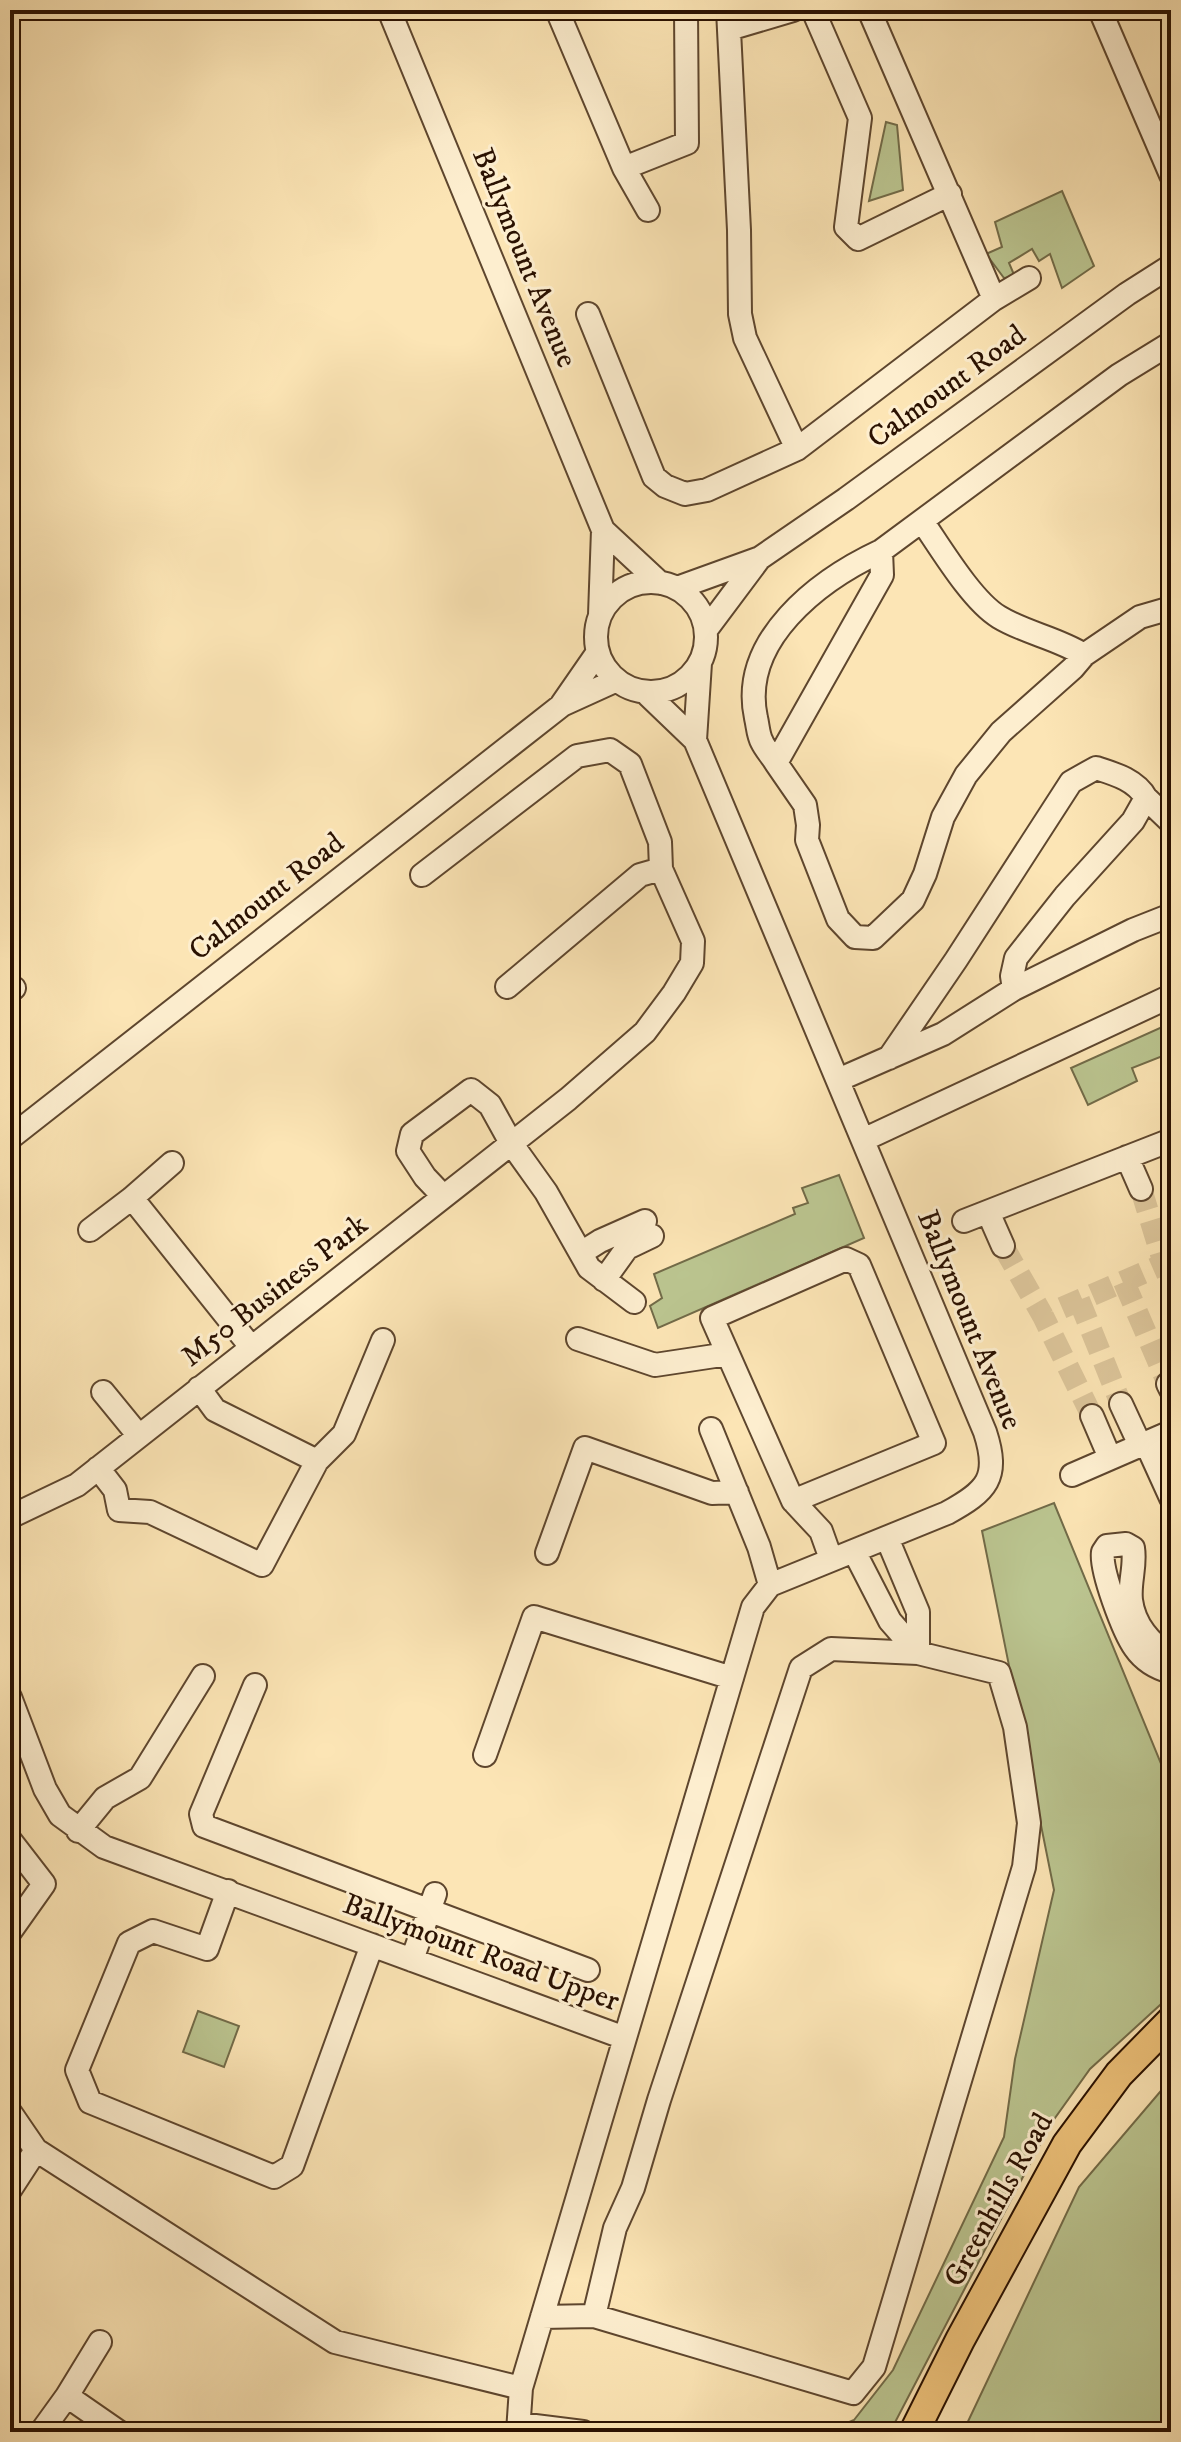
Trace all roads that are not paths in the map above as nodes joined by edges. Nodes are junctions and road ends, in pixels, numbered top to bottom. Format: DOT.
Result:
graph roads {
  1 [pos="389,10"];
  2 [pos="557,10"];
  3 [pos="686,10"];
  4 [pos="793,10"];
  5 [pos="813,10"];
  6 [pos="869,10"];
  7 [pos="1100,10"];
  8 [pos="729,19"];
  9 [pos="624,168"];
  10 [pos="1171,175"];
  11 [pos="950,194"];
  12 [pos="648,210"];
  13 [pos="1171,266"];
  14 [pos="1029,278"];
  15 [pos="994,299"];
  16 [pos="588,314"];
  17 [pos="1171,343"];
  18 [pos="797,449"];
  19 [pos="922,521"];
  20 [pos="603,530"];
  21 [pos="881,551"];
  22 [pos="760,558"];
  23 [pos="668,585"];
  24 [pos="1171,608"];
  25 [pos="600,615"];
  26 [pos="706,630"];
  27 [pos="598,652"];
  28 [pos="1084,655"];
  29 [pos="700,663"];
  30 [pos="617,680"];
  31 [pos="645,692"];
  32 [pos="562,705"];
  33 [pos="695,740"];
  34 [pos="776,763"];
  35 [pos="1146,798"];
  36 [pos="1170,820"];
  37 [pos="661,869"];
  38 [pos="422,875"];
  39 [pos="1171,915"];
  40 [pos="507,987"];
  41 [pos="1014,989"];
  42 [pos="1171,996"];
  43 [pos="889,1058"];
  44 [pos="838,1080"];
  45 [pos="10,1138"];
  46 [pos="863,1140"];
  47 [pos="1171,1140"];
  48 [pos="511,1143"];
  49 [pos="1127,1157"];
  50 [pos="172,1163"];
  51 [pos="1141,1189"];
  52 [pos="443,1196"];
  53 [pos="132,1198"];
  54 [pos="988,1212"];
  55 [pos="964,1221"];
  56 [pos="90,1230"];
  57 [pos="1003,1246"];
  58 [pos="581,1253"];
  59 [pos="604,1280"];
  60 [pos="634,1302"];
  61 [pos="578,1339"];
  62 [pos="383,1340"];
  63 [pos="251,1347"];
  64 [pos="728,1354"];
  65 [pos="199,1388"];
  66 [pos="103,1392"];
  67 [pos="1121,1404"];
  68 [pos="1092,1416"];
  69 [pos="711,1429"];
  70 [pos="1171,1432"];
  71 [pos="139,1436"];
  72 [pos="1143,1444"];
  73 [pos="1110,1458"];
  74 [pos="317,1461"];
  75 [pos="98,1468"];
  76 [pos="1072,1475"];
  77 [pos="737,1492"];
  78 [pos="1171,1498"];
  79 [pos="793,1501"];
  80 [pos="10,1517"];
  81 [pos="887,1538"];
  82 [pos="854,1551"];
  83 [pos="547,1553"];
  84 [pos="831,1559"];
  85 [pos="770,1585"];
  86 [pos="918,1653"];
  87 [pos="1171,1656"];
  88 [pos="1171,1672"];
  89 [pos="203,1676"];
  90 [pos="732,1678"];
  91 [pos="255,1685"];
  92 [pos="11,1704"];
  93 [pos="485,1755"];
  94 [pos="78,1831"];
  95 [pos="10,1840"];
  96 [pos="228,1891"];
  97 [pos="432,1902"];
  98 [pos="10,1932"];
  99 [pos="372,1945"];
  100 [pos="412,1960"];
  101 [pos="588,1970"];
  102 [pos="1171,2021"];
  103 [pos="625,2038"];
  104 [pos="10,2112"];
  105 [pos="36,2150"];
  106 [pos="10,2190"];
  107 [pos="594,2316"];
  108 [pos="542,2317"];
  109 [pos="100,2342"];
  110 [pos="521,2388"];
  111 [pos="67,2396"];
  112 [pos="518,2428"];
  113 [pos="41,2432"];
  114 [pos="119,2432"];
  115 [pos="583,2432"];
  116 [pos="914,2432"];
  1 -- 20 [label="street, Ballymount Avenue"];
  2 -- 9 [label="street"];
  3 -- 9 [label="street"];
  4 -- 8 [label="street"];
  5 -- 11 [label="street"];
  6 -- 11 [label="street"];
  7 -- 10 [label="street"];
  8 -- 18 [label="street"];
  9 -- 12 [label="street"];
  11 -- 15 [label="street"];
  13 -- 22 [label="street, Calmount Road"];
  14 -- 15 [label="street"];
  15 -- 18 [label="street"];
  16 -- 18 [label="street"];
  17 -- 19 [label="street"];
  19 -- 21 [label="street"];
  19 -- 28 [label="street"];
  20 -- 23 [label="street, Ballymount Avenue"];
  20 -- 25 [label="street, Ballymount Avenue"];
  21 -- 34 [label="street"];
  21 -- 34 [label="street"];
  22 -- 23 [label="street, Calmount Road"];
  22 -- 26 [label="street, Calmount Road"];
  23 -- 25 [label="street"];
  23 -- 26 [label="street"];
  24 -- 28 [label="street"];
  25 -- 27 [label="street"];
  26 -- 29 [label="street"];
  27 -- 30 [label="street"];
  27 -- 32 [label="street, Calmount Road"];
  28 -- 34 [label="street"];
  29 -- 31 [label="street"];
  29 -- 33 [label="street, Ballymount Avenue"];
  30 -- 31 [label="street"];
  30 -- 32 [label="street, Calmount Road"];
  31 -- 33 [label="street, Ballymount Avenue"];
  32 -- 45 [label="street, Calmount Road"];
  33 -- 44 [label="street, Ballymount Avenue"];
  35 -- 36 [label="street"];
  35 -- 41 [label="street"];
  35 -- 43 [label="street"];
  37 -- 38 [label="street, M50 Business Park"];
  37 -- 40 [label="street"];
  37 -- 48 [label="street, M50 Business Park"];
  39 -- 41 [label="street"];
  41 -- 43 [label="street"];
  42 -- 46 [label="street"];
  43 -- 44 [label="street"];
  44 -- 46 [label="street, Ballymount Avenue"];
  46 -- 81 [label="street, Ballymount Avenue"];
  47 -- 49 [label="street"];
  48 -- 52 [label="street, M50 Business Park"];
  48 -- 52 [label="street"];
  48 -- 58 [label="street"];
  49 -- 51 [label="street"];
  49 -- 54 [label="street"];
  50 -- 53 [label="street"];
  52 -- 63 [label="street, M50 Business Park"];
  53 -- 56 [label="street"];
  53 -- 63 [label="street"];
  54 -- 55 [label="street"];
  54 -- 57 [label="street"];
  58 -- 59 [label="street"];
  58 -- 59 [label="street"];
  59 -- 60 [label="street"];
  61 -- 64 [label="street"];
  62 -- 74 [label="street"];
  63 -- 65 [label="street, M50 Business Park"];
  64 -- 79 [label="street"];
  64 -- 79 [label="street"];
  65 -- 71 [label="street, M50 Business Park"];
  65 -- 74 [label="street"];
  66 -- 71 [label="street"];
  67 -- 72 [label="street"];
  68 -- 73 [label="street"];
  69 -- 77 [label="street"];
  70 -- 72 [label="street"];
  71 -- 75 [label="street, M50 Business Park"];
  72 -- 73 [label="street"];
  72 -- 78 [label="street"];
  73 -- 76 [label="street"];
  74 -- 75 [label="street"];
  75 -- 80 [label="street, M50 Business Park"];
  77 -- 83 [label="street"];
  77 -- 85 [label="street"];
  79 -- 84 [label="street"];
  81 -- 82 [label="street, Ballymount Avenue"];
  81 -- 86 [label="street"];
  82 -- 84 [label="street, Ballymount Avenue"];
  82 -- 86 [label="street"];
  84 -- 85 [label="street, Ballymount Avenue"];
  85 -- 90 [label="street"];
  86 -- 107 [label="street"];
  86 -- 107 [label="street"];
  87 -- 88 [label="street"];
  89 -- 94 [label="street"];
  90 -- 93 [label="street"];
  90 -- 103 [label="street"];
  91 -- 97 [label="street"];
  92 -- 94 [label="street, Ballymount Road Upper"];
  94 -- 96 [label="street, Ballymount Road Upper"];
  95 -- 98 [label="street"];
  96 -- 99 [label="street, Ballymount Road Upper"];
  96 -- 99 [label="street"];
  97 -- 100 [label="street"];
  97 -- 101 [label="street"];
  99 -- 100 [label="street, Ballymount Road Upper"];
  100 -- 103 [label="street, Ballymount Road Upper"];
  102 -- 116 [label="main road, Greenhills Road"];
  103 -- 108 [label="street, Ballymount Road Upper"];
  104 -- 105 [label="street"];
  105 -- 106 [label="street"];
  105 -- 110 [label="street"];
  107 -- 108 [label="street"];
  108 -- 110 [label="street, Ballymount Road Upper"];
  109 -- 111 [label="street"];
  110 -- 112 [label="street, Ballymount Road Upper"];
  111 -- 113 [label="street"];
  111 -- 114 [label="street"];
  112 -- 115 [label="street"];
}
